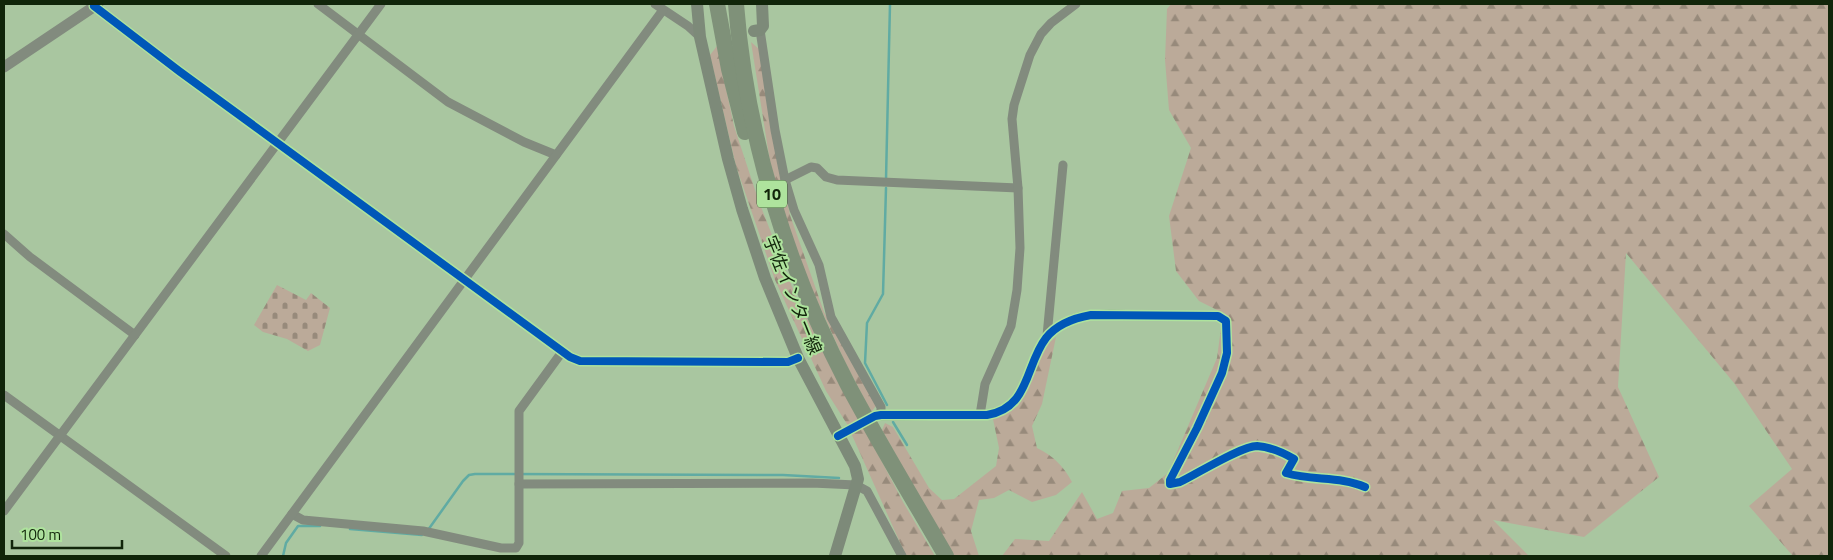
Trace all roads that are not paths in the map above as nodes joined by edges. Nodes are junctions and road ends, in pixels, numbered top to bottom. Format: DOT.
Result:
graph roads {
  1 [pos="318,4"];
  2 [pos="381,4"];
  3 [pos="655,4"];
  4 [pos="697,4"];
  5 [pos="717,4"];
  6 [pos="736,4"];
  7 [pos="744,4"];
  8 [pos="762,4"];
  9 [pos="1076,4"];
  10 [pos="96,5"];
  11 [pos="663,10"];
  12 [pos="757,30"];
  13 [pos="358,34"];
  14 [pos="715,35"];
  15 [pos="700,38"];
  16 [pos="741,46"];
  17 [pos="4,67"];
  18 [pos="278,143"];
  19 [pos="556,156"];
  20 [pos="1063,165"];
  21 [pos="785,180"];
  22 [pos="1018,188"];
  23 [pos="4,234"];
  24 [pos="465,280"];
  25 [pos="135,335"];
  26 [pos="824,336"];
  27 [pos="1047,336"];
  28 [pos="562,352"];
  29 [pos="798,358"];
  30 [pos="4,395"];
  31 [pos="980,415"];
  32 [pos="60,436"];
  33 [pos="519,484"];
  34 [pos="856,485"];
  35 [pos="1365,487"];
  36 [pos="4,511"];
  37 [pos="292,514"];
  38 [pos="226,556"];
  39 [pos="261,556"];
  40 [pos="835,556"];
  41 [pos="902,556"];
  42 [pos="946,556"];
  1 -- 13 [label="street"];
  2 -- 13 [label="street"];
  3 -- 11 [label="street"];
  4 -- 15 [label="main road, 宇佐インター線"];
  5 -- 26 [label="highway"];
  6 -- 16 [label="highway, 10"];
  7 -- 16 [label="highway"];
  8 -- 12 [label="main road"];
  9 -- 22 [label="street"];
  10 -- 17 [label="street"];
  10 -- 18 [label="street"];
  11 -- 15 [label="street"];
  11 -- 19 [label="street"];
  12 -- 21 [label="street"];
  13 -- 18 [label="street"];
  13 -- 19 [label="street"];
  14 -- 15 [label="main road"];
  15 -- 29 [label="main road, 宇佐インター線"];
  16 -- 26 [label="highway, 10"];
  18 -- 24 [label="street"];
  18 -- 25 [label="street"];
  19 -- 24 [label="street"];
  20 -- 27 [label="street"];
  21 -- 22 [label="street"];
  21 -- 31 [label="street"];
  22 -- 31 [label="street"];
  23 -- 25 [label="street"];
  24 -- 28 [label="street"];
  24 -- 37 [label="street"];
  25 -- 32 [label="street"];
  26 -- 42 [label="highway, 10"];
  27 -- 31 [label="street"];
  27 -- 35 [label="street"];
  28 -- 29 [label="street"];
  28 -- 33 [label="street"];
  29 -- 34 [label="main road, 宇佐インター線"];
  30 -- 32 [label="street"];
  32 -- 36 [label="street"];
  32 -- 38 [label="street"];
  33 -- 34 [label="street"];
  33 -- 37 [label="street"];
  34 -- 40 [label="main road, 宇佐インター線"];
  34 -- 41 [label="street"];
  37 -- 39 [label="street"];
}
